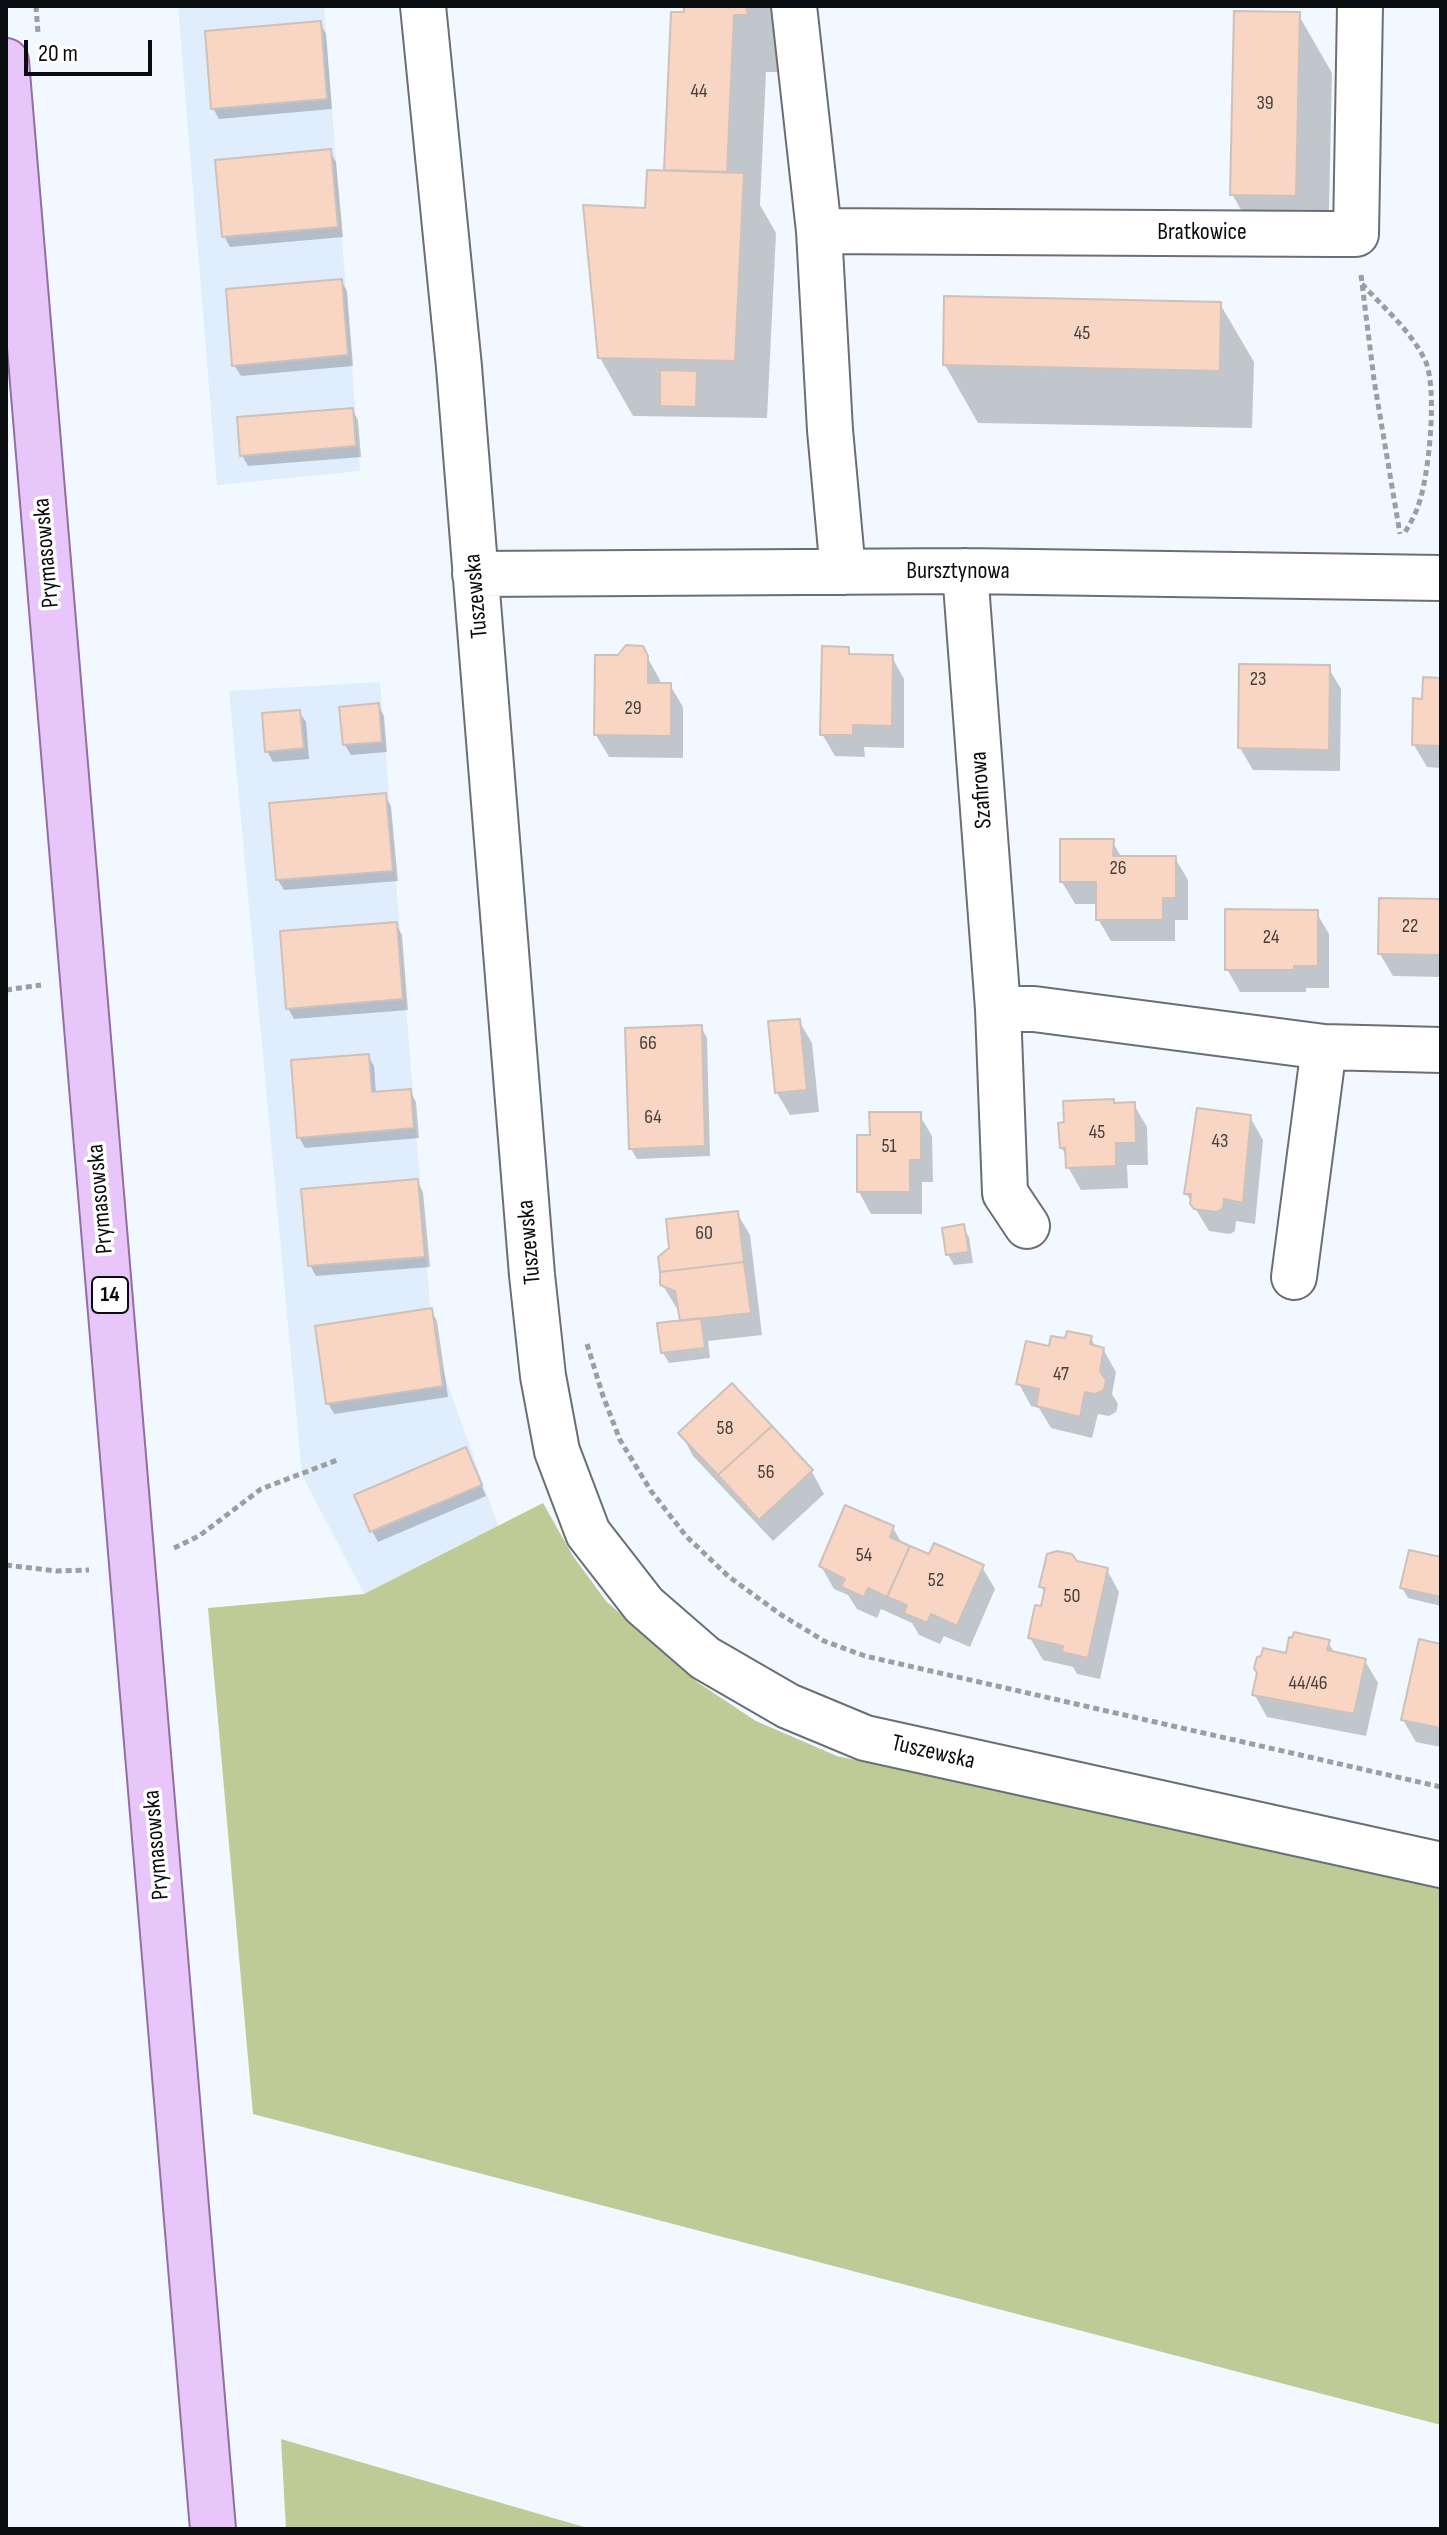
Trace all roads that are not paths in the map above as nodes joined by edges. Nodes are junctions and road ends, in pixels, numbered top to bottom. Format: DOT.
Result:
graph roads {
  1 [pos="423,6"];
  2 [pos="794,6"];
  3 [pos="1360,6"];
  4 [pos="6,61"];
  5 [pos="819,231"];
  6 [pos="842,553"];
  7 [pos="965,571"];
  8 [pos="475,574"];
  9 [pos="1441,578"];
  10 [pos="998,1009"];
  11 [pos="1324,1047"];
  12 [pos="1441,1050"];
  13 [pos="1027,1226"];
  14 [pos="1294,1277"];
  15 [pos="1441,1865"];
  16 [pos="213,2529"];
  1 -- 8 [label="street, Tuszewska"];
  2 -- 5 [label="street"];
  3 -- 5 [label="street, Bratkowice"];
  4 -- 16 [label="main road, Prymasowska / 14"];
  5 -- 6 [label="street"];
  6 -- 7 [label="street, Bursztynowa"];
  6 -- 8 [label="street, Bursztynowa"];
  7 -- 9 [label="street, Bursztynowa"];
  7 -- 10 [label="street, Szafirowa"];
  8 -- 15 [label="street, Tuszewska"];
  10 -- 11 [label="street"];
  10 -- 13 [label="street, Szafirowa"];
  11 -- 12 [label="street"];
  11 -- 14 [label="street"];
}
